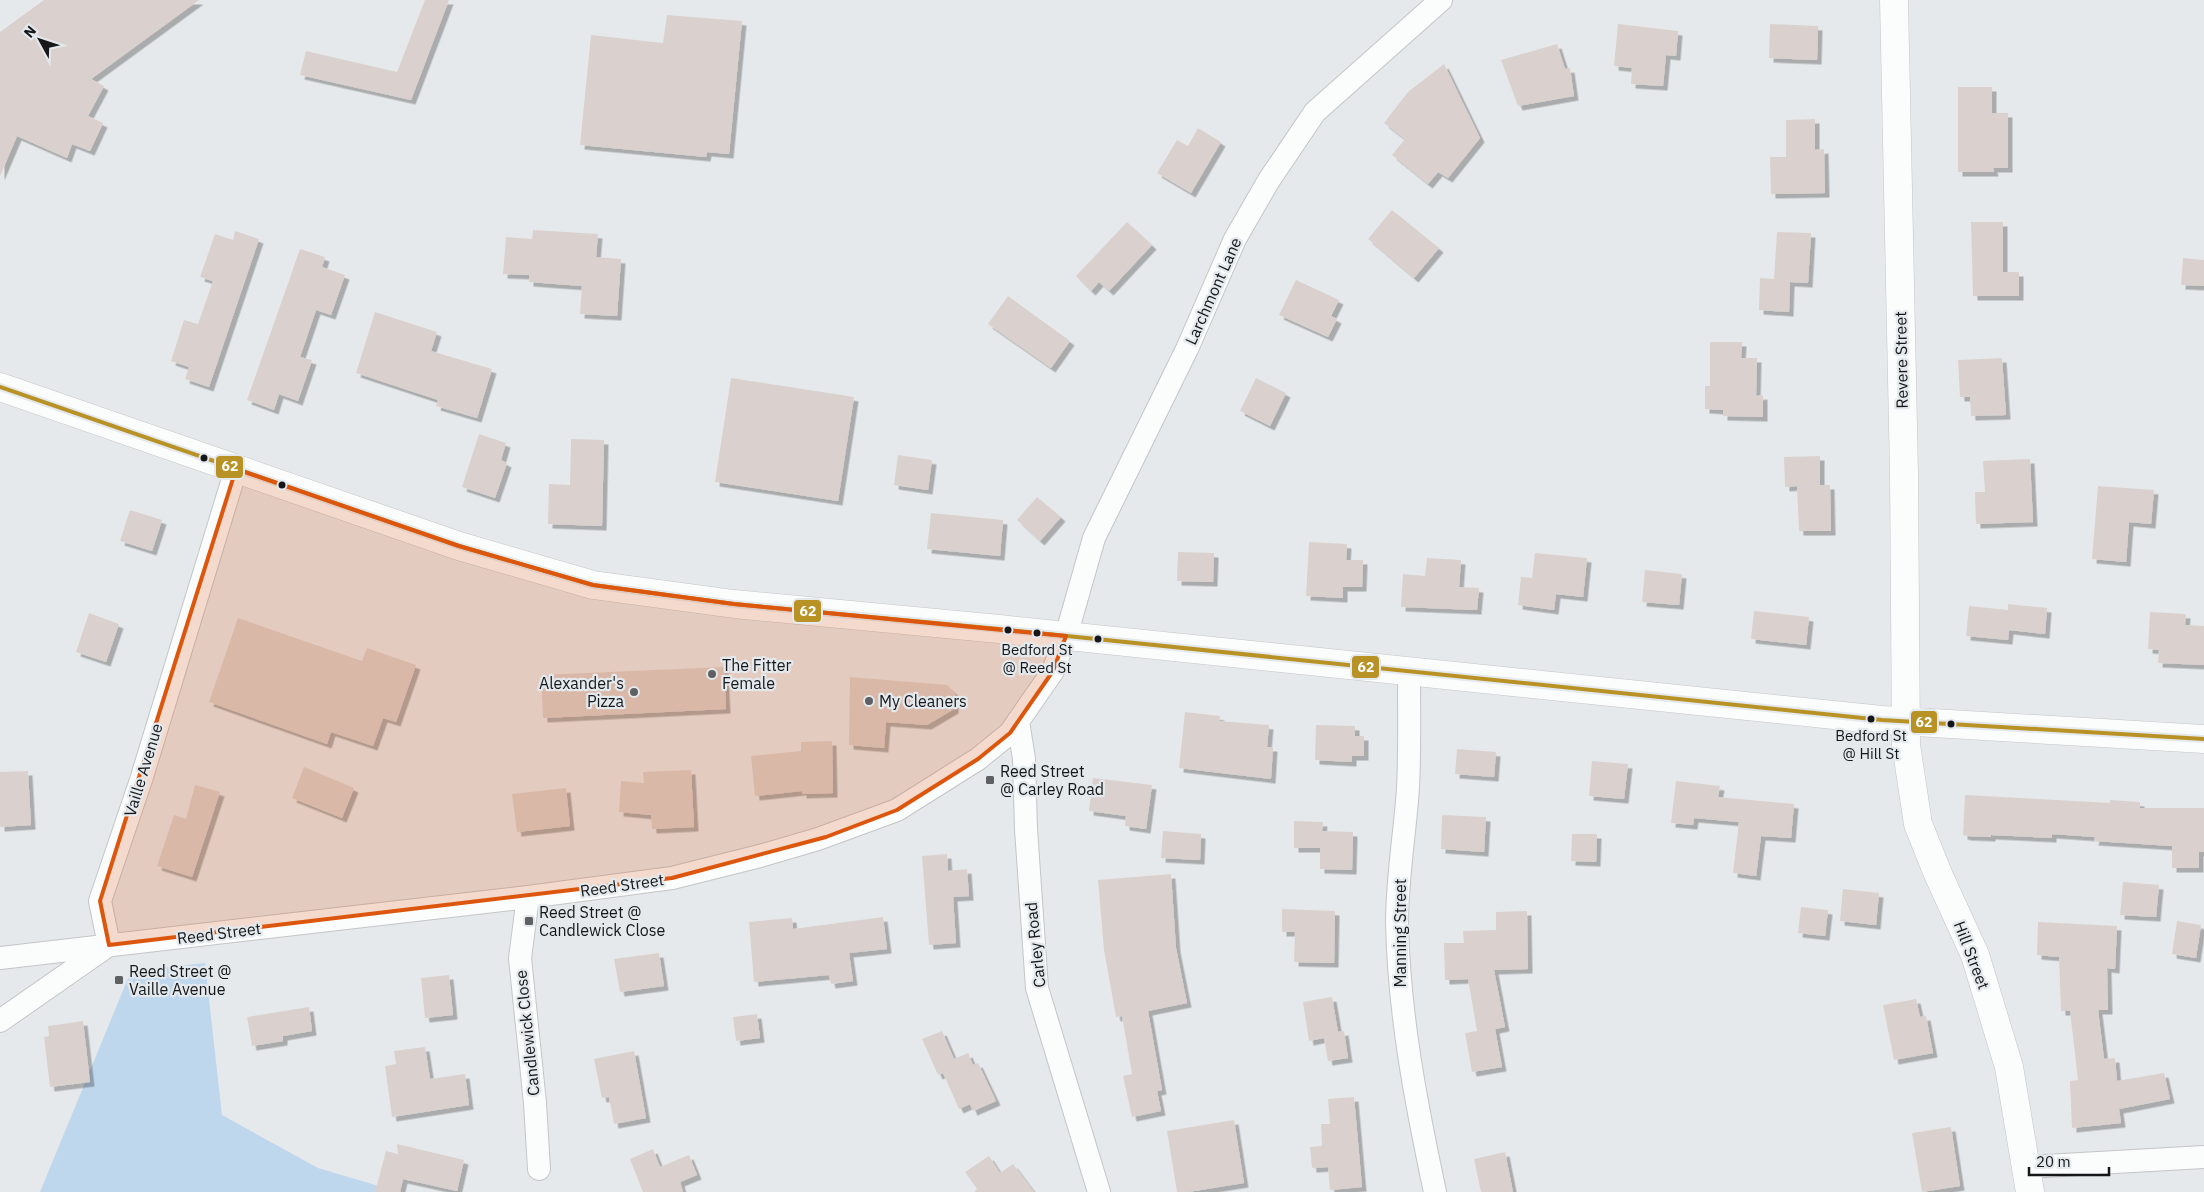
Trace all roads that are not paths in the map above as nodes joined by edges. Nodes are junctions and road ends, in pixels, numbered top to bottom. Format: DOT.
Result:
graph roads {
  1 [pos="1441,0"];
  2 [pos="1894,0"];
  3 [pos="0,387"];
  4 [pos="236,469"];
  5 [pos="1066,636"];
  6 [pos="1409,671"];
  7 [pos="1018,721"];
  8 [pos="1905,721"];
  9 [pos="2204,739"];
  10 [pos="528,897"];
  11 [pos="109,945"];
  12 [pos="0,958"];
  13 [pos="0,1020"];
  14 [pos="2204,1157"];
  15 [pos="539,1169"];
  16 [pos="2028,1180"];
  17 [pos="1100,1192"];
  18 [pos="1435,1192"];
  1 -- 5 [label="street, Larchmont Lane"];
  2 -- 8 [label="main road, Revere Street"];
  3 -- 4 [label="main road"];
  4 -- 5 [label="main road"];
  4 -- 11 [label="street, Vaille Avenue"];
  5 -- 6 [label="main road"];
  5 -- 7 [label="street, Reed Street"];
  6 -- 8 [label="main road"];
  6 -- 18 [label="street, Manning Street"];
  7 -- 10 [label="street, Reed Street"];
  7 -- 17 [label="street, Carley Road"];
  8 -- 9 [label="main road"];
  8 -- 16 [label="main road, Hill Street"];
  10 -- 11 [label="street, Reed Street"];
  10 -- 15 [label="street, Candlewick Close"];
  11 -- 12 [label="street, Reed Street"];
  11 -- 13 [label="street"];
  14 -- 16 [label="street"];
}
